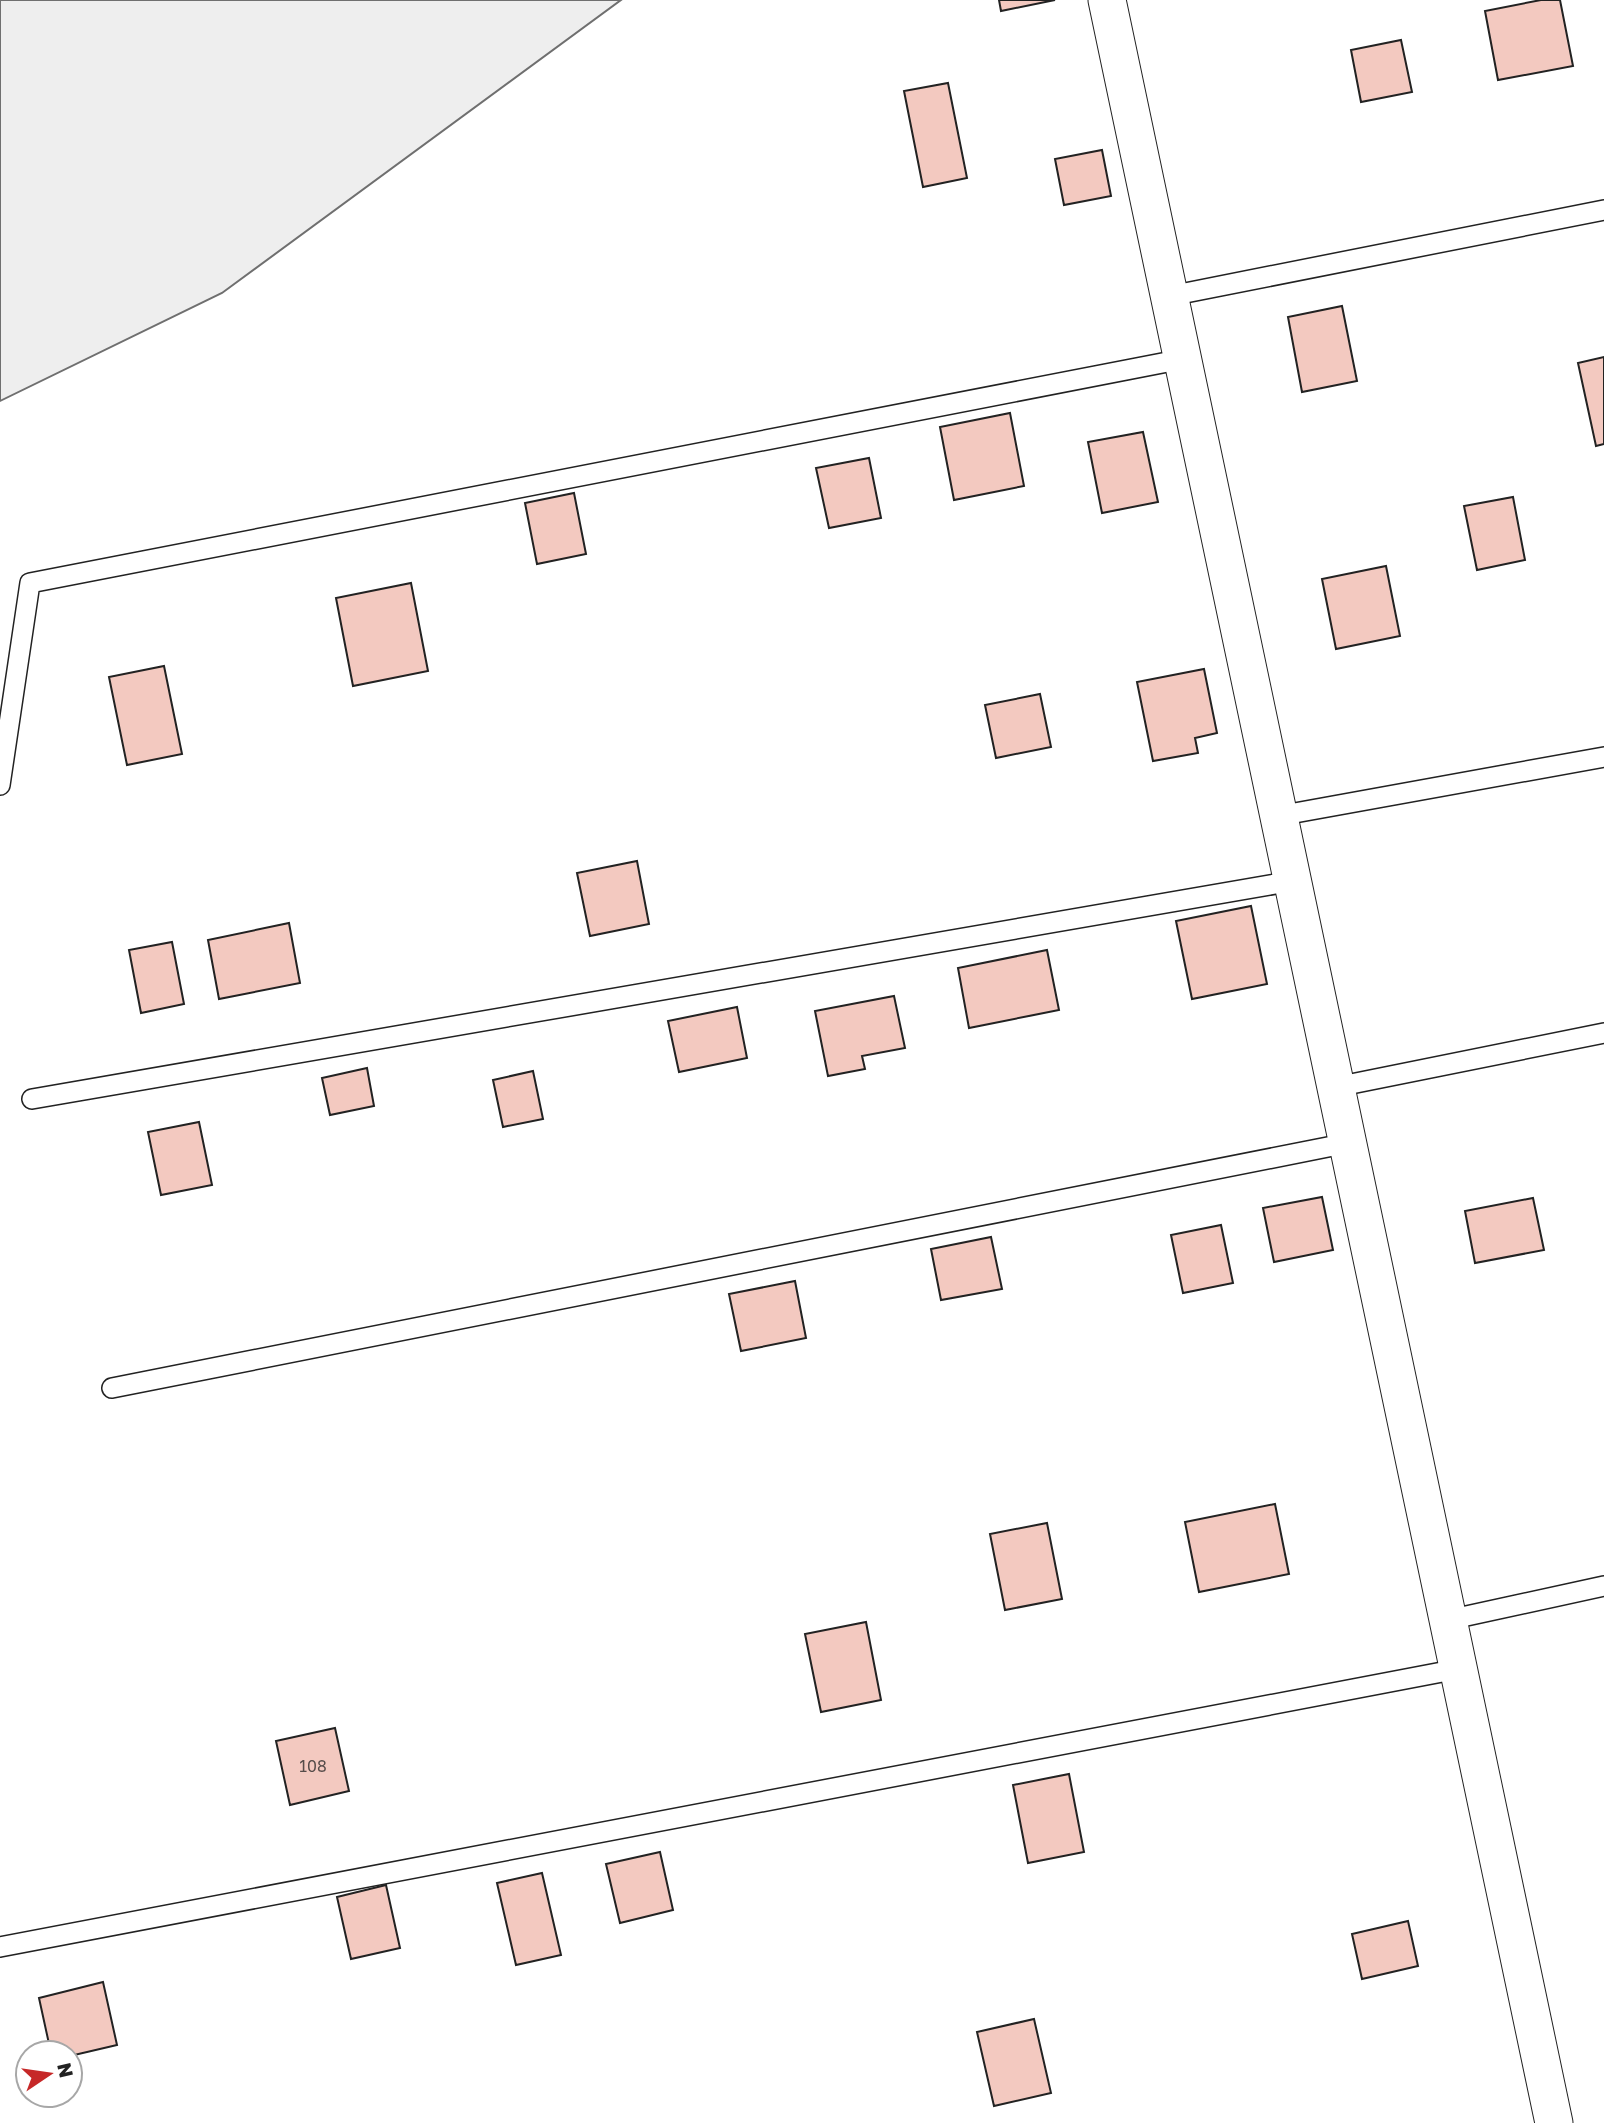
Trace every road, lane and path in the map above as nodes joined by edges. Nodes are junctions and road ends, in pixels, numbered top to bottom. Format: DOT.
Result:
graph roads {
  1 [pos="1107,0"];
  2 [pos="1604,210"];
  3 [pos="1170,296"];
  4 [pos="1183,359"];
  5 [pos="1604,757"];
  6 [pos="0,785"];
  7 [pos="1278,816"];
  8 [pos="1293,881"];
  9 [pos="1604,1033"];
  10 [pos="1336,1087"];
  11 [pos="32,1099"];
  12 [pos="1348,1143"];
  13 [pos="111,1388"];
  14 [pos="1604,1586"];
  15 [pos="1448,1620"];
  16 [pos="1458,1669"];
  17 [pos="0,1947"];
  18 [pos="1554,2123"];
  1 -- 3 [label="street"];
  2 -- 3 [label="lane"];
  3 -- 4 [label="street"];
  4 -- 6 [label="lane"];
  4 -- 7 [label="street"];
  5 -- 7 [label="lane"];
  7 -- 8 [label="street"];
  8 -- 10 [label="street"];
  8 -- 11 [label="lane"];
  9 -- 10 [label="lane"];
  10 -- 12 [label="street"];
  12 -- 13 [label="lane"];
  12 -- 15 [label="street"];
  14 -- 15 [label="lane"];
  15 -- 16 [label="street"];
  16 -- 17 [label="lane"];
  16 -- 18 [label="street"];
}
